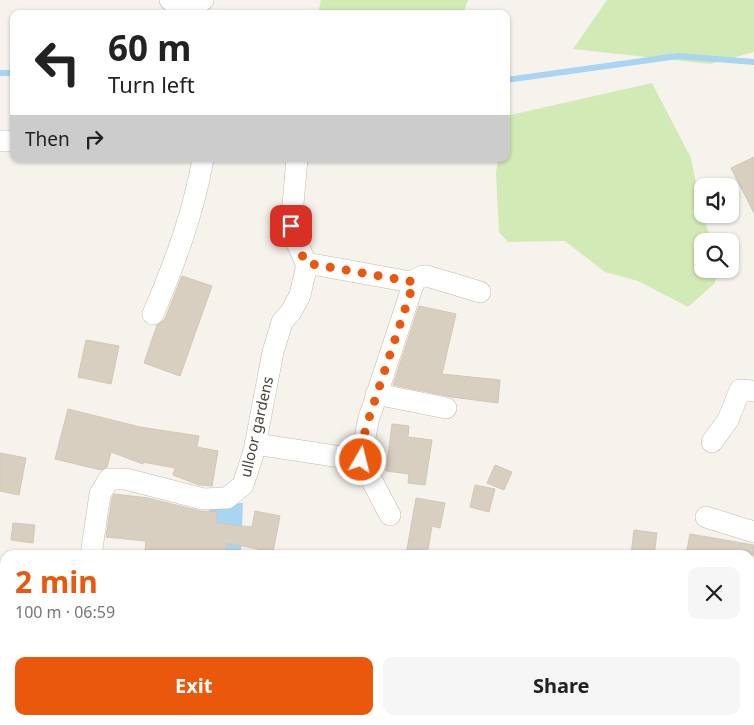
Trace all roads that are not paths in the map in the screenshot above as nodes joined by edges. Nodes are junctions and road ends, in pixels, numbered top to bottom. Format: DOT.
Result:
graph roads {
  1 [pos="170,0"];
  2 [pos="203,0"];
  3 [pos="203,162"];
  4 [pos="297,162"];
  5 [pos="306,263"];
  6 [pos="414,282"];
  7 [pos="480,292"];
  8 [pos="153,314"];
  9 [pos="754,391"];
  10 [pos="376,394"];
  11 [pos="446,408"];
  12 [pos="712,442"];
  13 [pos="255,444"];
  14 [pos="361,460"];
  15 [pos="390,515"];
  16 [pos="706,517"];
  17 [pos="754,532"];
  18 [pos="92,550"];
  1 -- 2 [label="street"];
  3 -- 8 [label="street"];
  4 -- 5 [label="street"];
  5 -- 6 [label="street"];
  5 -- 13 [label="street, ulloor gardens"];
  6 -- 7 [label="street"];
  6 -- 10 [label="street"];
  9 -- 12 [label="street"];
  10 -- 11 [label="street"];
  10 -- 14 [label="street"];
  13 -- 14 [label="street"];
  13 -- 18 [label="street, ulloor gardens"];
  14 -- 15 [label="street"];
  16 -- 17 [label="street"];
}
